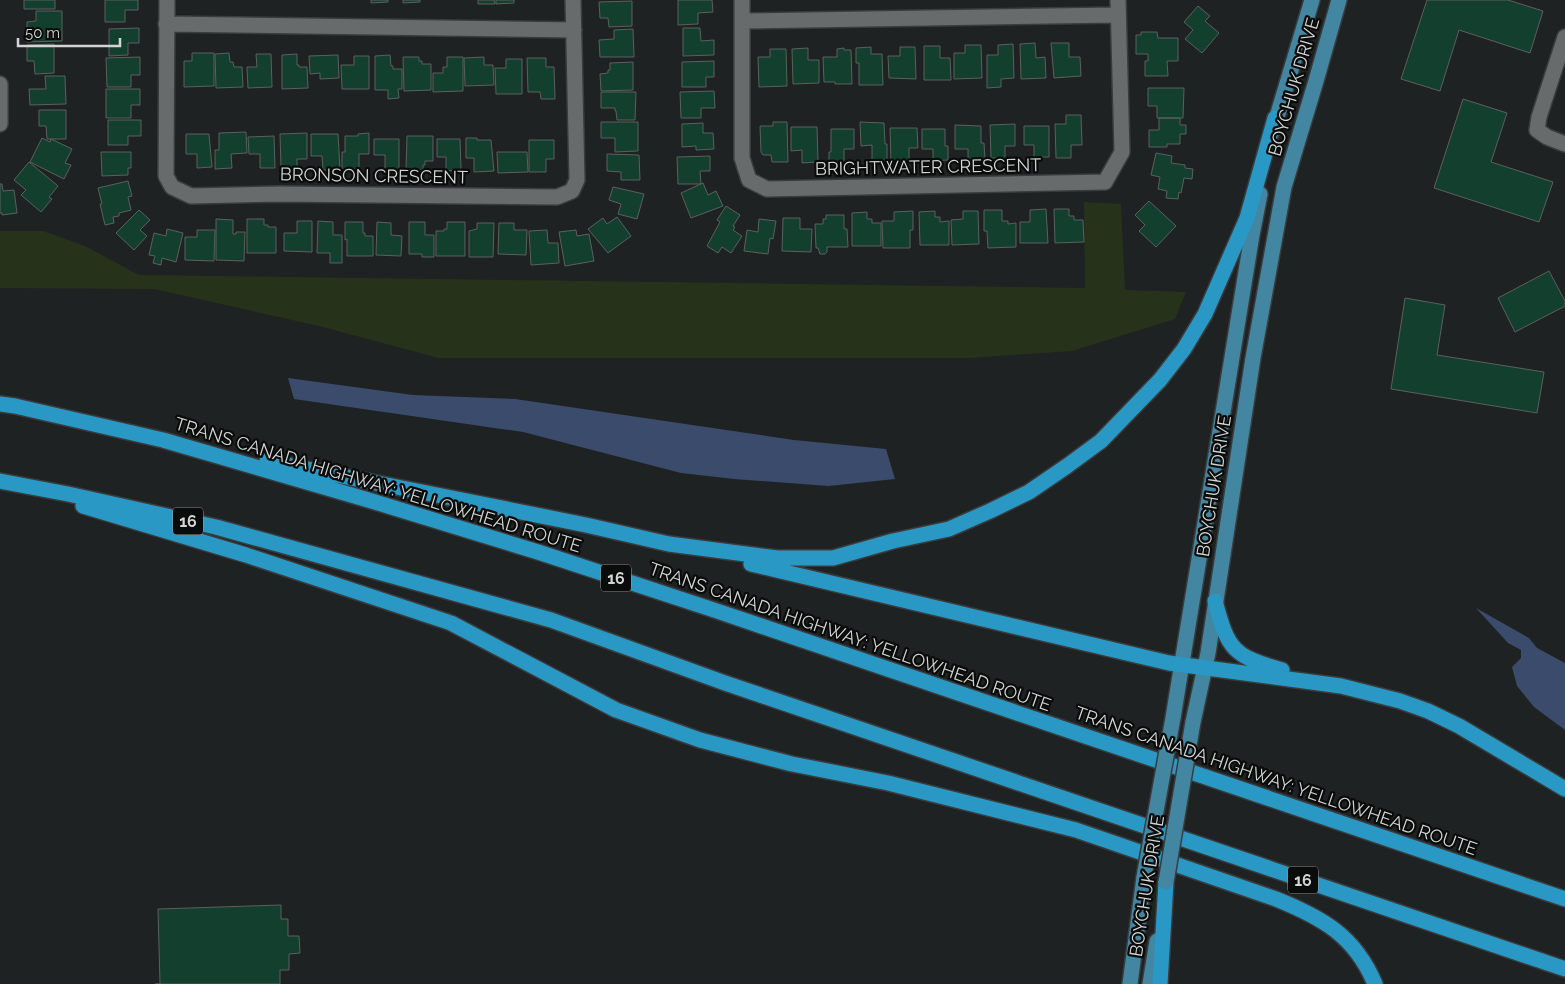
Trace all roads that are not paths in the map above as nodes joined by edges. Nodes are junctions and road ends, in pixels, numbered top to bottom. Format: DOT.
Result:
graph roads {
  1 [pos="167,0"];
  2 [pos="573,0"];
  3 [pos="742,0"];
  4 [pos="1312,0"];
  5 [pos="1339,0"];
  6 [pos="1118,8"];
  7 [pos="742,21"];
  8 [pos="166,24"];
  9 [pos="574,30"];
  10 [pos="1565,37"];
  11 [pos="0,84"];
  12 [pos="1275,118"];
  13 [pos="0,124"];
  14 [pos="1565,144"];
  15 [pos="0,404"];
  16 [pos="163,440"];
  17 [pos="0,481"];
  18 [pos="669,544"];
  19 [pos="1215,601"];
  20 [pos="1182,665"];
  21 [pos="1205,667"];
  22 [pos="1341,686"];
  23 [pos="1565,789"];
  24 [pos="1166,882"];
  25 [pos="1565,899"];
  26 [pos="1565,969"];
  27 [pos="1130,984"];
  28 [pos="1150,984"];
  29 [pos="1160,984"];
  30 [pos="1375,984"];
  1 -- 8 [label="street, BRONSON CRESCENT"];
  2 -- 9 [label="street, BRONSON CRESCENT"];
  3 -- 7 [label="street, BRIGHTWATER CRESCENT"];
  4 -- 12 [label="main road, BOYCHUK DRIVE"];
  5 -- 19 [label="main road, BOYCHUK DRIVE"];
  6 -- 7 [label="street"];
  6 -- 7 [label="street, BRIGHTWATER CRESCENT"];
  8 -- 9 [label="street"];
  8 -- 9 [label="street, BRONSON CRESCENT"];
  10 -- 14 [label="street"];
  11 -- 13 [label="street"];
  12 -- 18 [label="highway"];
  12 -- 20 [label="main road, BOYCHUK DRIVE"];
  15 -- 16 [label="highway, TRANS CANADA HIGHWAY: YELLOWHEAD ROUTE / 16"];
  16 -- 18 [label="highway"];
  16 -- 25 [label="highway, TRANS CANADA HIGHWAY: YELLOWHEAD ROUTE / 16"];
  17 -- 26 [label="highway, 16"];
  17 -- 30 [label="highway"];
  18 -- 20 [label="highway"];
  19 -- 21 [label="main road, BOYCHUK DRIVE"];
  19 -- 22 [label="highway"];
  20 -- 21 [label="highway"];
  20 -- 27 [label="main road, BOYCHUK DRIVE, bridge"];
  21 -- 22 [label="highway"];
  21 -- 24 [label="main road, BOYCHUK DRIVE, bridge"];
  22 -- 23 [label="highway"];
  24 -- 28 [label="main road, BOYCHUK DRIVE"];
  24 -- 29 [label="highway"];
}
